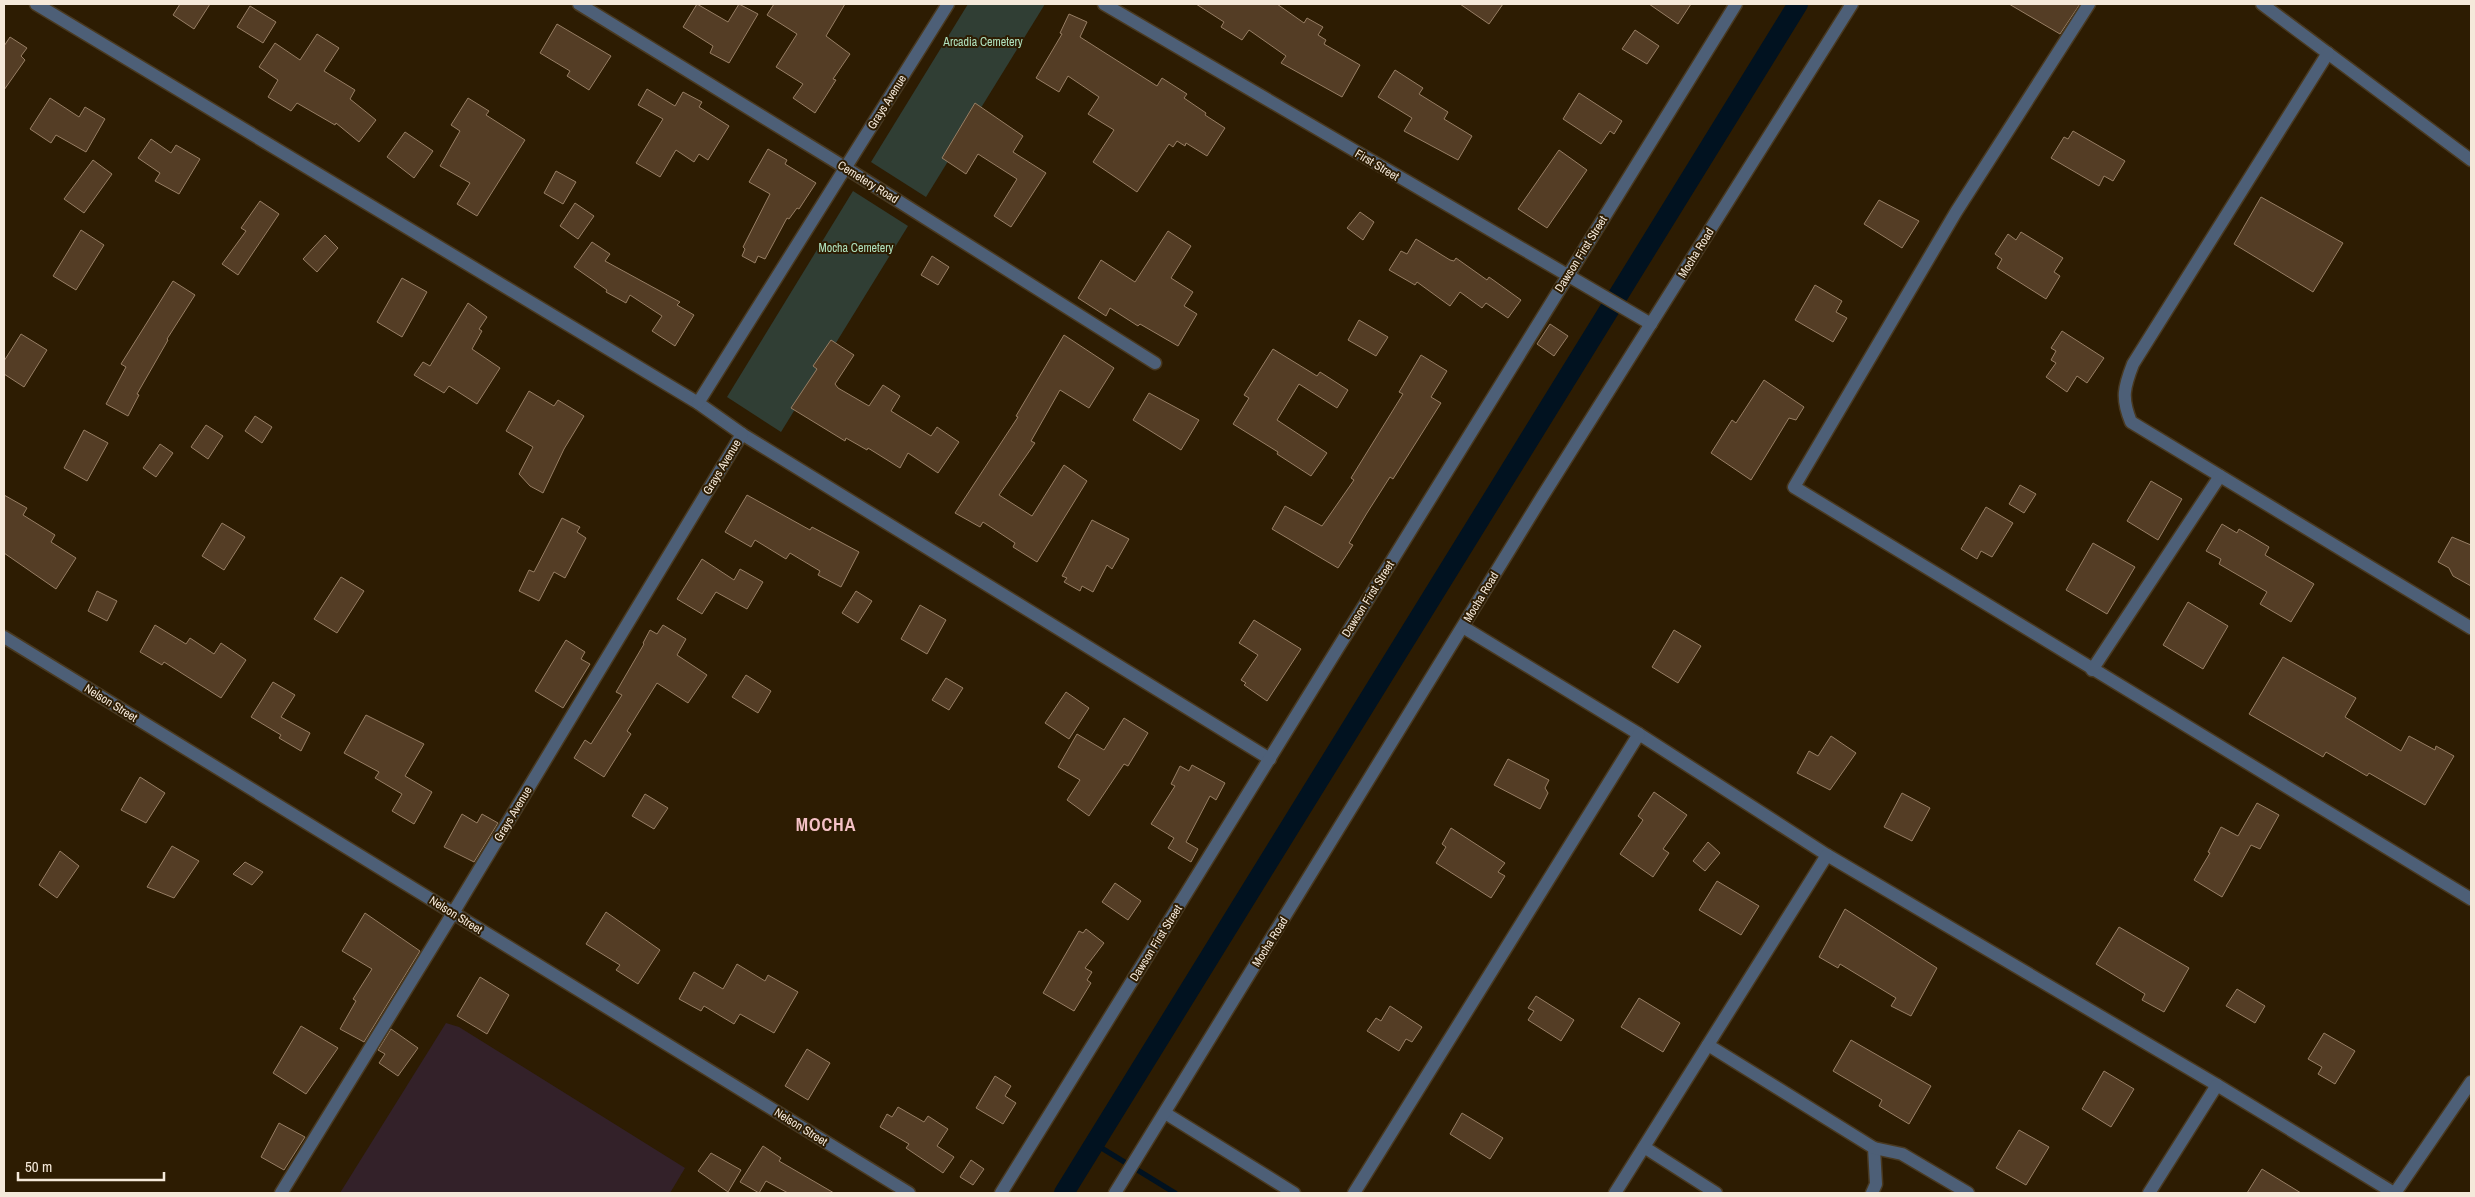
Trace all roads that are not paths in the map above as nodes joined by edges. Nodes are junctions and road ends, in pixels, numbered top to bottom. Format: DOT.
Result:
graph roads {
  1 [pos="36,4"];
  2 [pos="579,4"];
  3 [pos="948,4"];
  4 [pos="1104,4"];
  5 [pos="1736,4"];
  6 [pos="1852,4"];
  7 [pos="2090,4"];
  8 [pos="2262,4"];
  9 [pos="2328,53"];
  10 [pos="2471,160"];
  11 [pos="846,168"];
  12 [pos="1567,276"];
  13 [pos="1651,324"];
  14 [pos="1155,364"];
  15 [pos="698,403"];
  16 [pos="742,434"];
  17 [pos="2220,476"];
  18 [pos="1463,627"];
  19 [pos="2471,628"];
  20 [pos="4,637"];
  21 [pos="2092,670"];
  22 [pos="1639,734"];
  23 [pos="1270,759"];
  24 [pos="1827,856"];
  25 [pos="2471,899"];
  26 [pos="453,913"];
  27 [pos="1708,1045"];
  28 [pos="2471,1082"];
  29 [pos="2217,1085"];
  30 [pos="1165,1113"];
  31 [pos="1644,1148"];
  32 [pos="1874,1148"];
  33 [pos="281,1193"];
  34 [pos="909,1193"];
  35 [pos="1001,1193"];
  36 [pos="1115,1193"];
  37 [pos="1294,1193"];
  38 [pos="1354,1193"];
  39 [pos="1615,1193"];
  40 [pos="1716,1193"];
  41 [pos="1872,1193"];
  42 [pos="1968,1193"];
  43 [pos="2149,1193"];
  44 [pos="2394,1193"];
  1 -- 15 [label="street"];
  2 -- 11 [label="street, Cemetery Road"];
  3 -- 11 [label="street, Grays Avenue"];
  4 -- 12 [label="street, First Street"];
  5 -- 12 [label="street, Dawson First Street"];
  6 -- 13 [label="street, Mocha Road"];
  7 -- 21 [label="street"];
  8 -- 9 [label="street"];
  9 -- 10 [label="street"];
  9 -- 17 [label="street"];
  11 -- 14 [label="street, Cemetery Road"];
  11 -- 15 [label="street, Grays Avenue"];
  12 -- 13 [label="street, First Street"];
  12 -- 23 [label="street, Dawson First Street"];
  13 -- 18 [label="street, Mocha Road"];
  15 -- 16 [label="street"];
  16 -- 23 [label="street"];
  16 -- 26 [label="street, Grays Avenue"];
  17 -- 19 [label="street"];
  17 -- 21 [label="street"];
  18 -- 22 [label="street"];
  18 -- 30 [label="street, Mocha Road"];
  20 -- 26 [label="street, Nelson Street"];
  21 -- 25 [label="street"];
  22 -- 24 [label="street"];
  22 -- 38 [label="street"];
  23 -- 35 [label="street, Dawson First Street"];
  24 -- 27 [label="street"];
  24 -- 29 [label="street"];
  26 -- 33 [label="street, Grays Avenue"];
  26 -- 34 [label="street, Nelson Street"];
  27 -- 31 [label="street"];
  27 -- 32 [label="street"];
  28 -- 44 [label="street"];
  29 -- 43 [label="street"];
  29 -- 44 [label="street"];
  30 -- 36 [label="street, Mocha Road"];
  30 -- 37 [label="street"];
  31 -- 39 [label="street"];
  31 -- 40 [label="street"];
  32 -- 41 [label="street"];
  32 -- 42 [label="street"];
}
